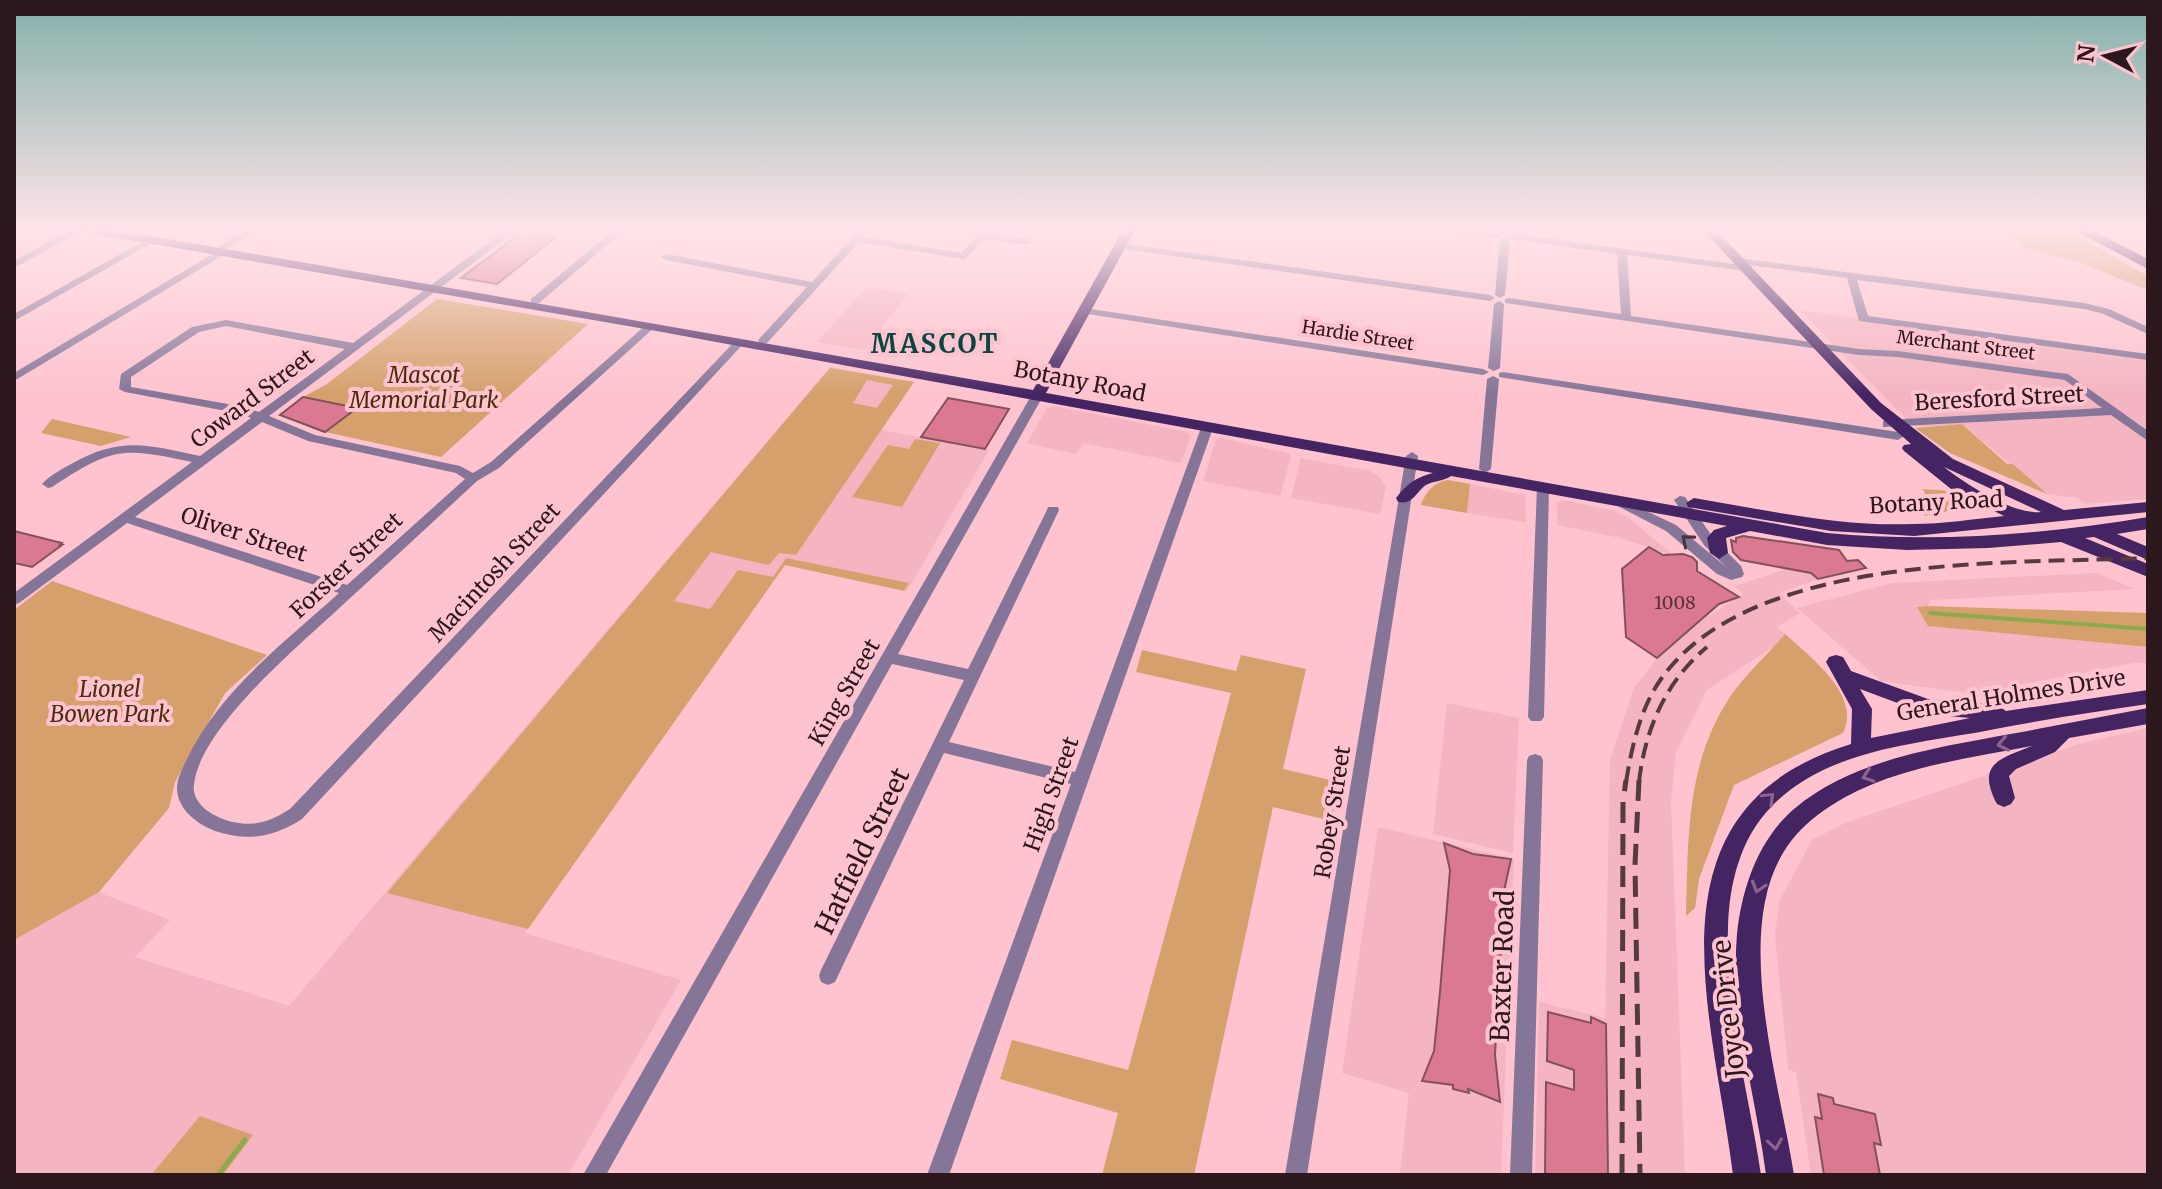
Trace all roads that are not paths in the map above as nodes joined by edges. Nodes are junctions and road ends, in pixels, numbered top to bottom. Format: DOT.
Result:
graph roads {
  1 [pos="75,283"];
  2 [pos="166,283"];
  3 [pos="416,283"];
  4 [pos="441,283"];
  5 [pos="556,283"];
  6 [pos="806,283"];
  7 [pos="1100,283"];
  8 [pos="1389,283"];
  9 [pos="1501,283"];
  10 [pos="1624,283"];
  11 [pos="1760,283"];
  12 [pos="1853,283"];
  13 [pos="1909,283"];
  14 [pos="814,285"];
  15 [pos="436,287"];
  16 [pos="1500,299"];
  17 [pos="535,301"];
  18 [pos="1085,311"];
  19 [pos="1626,317"];
  20 [pos="14,318"];
  21 [pos="651,326"];
  22 [pos="2148,331"];
  23 [pos="763,341"];
  24 [pos="740,342"];
  25 [pos="1819,346"];
  26 [pos="355,347"];
  27 [pos="1859,352"];
  28 [pos="2148,357"];
  29 [pos="1837,365"];
  30 [pos="1493,374"];
  31 [pos="14,378"];
  32 [pos="1039,392"];
  33 [pos="2114,411"];
  34 [pos="261,418"];
  35 [pos="1207,428"];
  36 [pos="1894,428"];
  37 [pos="2148,437"];
  38 [pos="203,460"];
  39 [pos="1412,460"];
  40 [pos="1947,462"];
  41 [pos="1484,473"];
  42 [pos="473,478"];
  43 [pos="48,484"];
  44 [pos="1543,487"];
  45 [pos="1964,489"];
  46 [pos="1404,498"];
  47 [pos="1611,500"];
  48 [pos="1685,507"];
  49 [pos="2148,507"];
  50 [pos="1053,510"];
  51 [pos="2061,515"];
  52 [pos="125,518"];
  53 [pos="2148,522"];
  54 [pos="2050,526"];
  55 [pos="1758,527"];
  56 [pos="1919,530"];
  57 [pos="2096,531"];
  58 [pos="2013,539"];
  59 [pos="2144,552"];
  60 [pos="1719,553"];
  61 [pos="2148,573"];
  62 [pos="349,591"];
  63 [pos="14,600"];
  64 [pos="889,658"];
  65 [pos="1836,662"];
  66 [pos="973,676"];
  67 [pos="1853,678"];
  68 [pos="2148,697"];
  69 [pos="2031,715"];
  70 [pos="2148,716"];
  71 [pos="1536,717"];
  72 [pos="2063,732"];
  73 [pos="1872,744"];
  74 [pos="939,746"];
  75 [pos="1943,756"];
  76 [pos="1535,760"];
  77 [pos="1079,779"];
  78 [pos="2004,798"];
  79 [pos="275,826"];
  80 [pos="828,976"];
  81 [pos="594,1175"];
  82 [pos="938,1175"];
  83 [pos="1296,1175"];
  84 [pos="1521,1175"];
  85 [pos="1747,1175"];
  86 [pos="1780,1175"];
  1 -- 20 [label="street"];
  2 -- 31 [label="street"];
  3 -- 15 [label="main road, Botany Road"];
  4 -- 15 [label="street, Coward Street"];
  5 -- 17 [label="street"];
  6 -- 14 [label="street"];
  7 -- 18 [label="main road, King Street"];
  8 -- 16 [label="street, Merchant Street"];
  9 -- 16 [label="street"];
  10 -- 19 [label="street"];
  11 -- 25 [label="main road"];
  12 -- 28 [label="street"];
  13 -- 22 [label="street"];
  14 -- 23 [label="street"];
  15 -- 17 [label="main road, Botany Road"];
  15 -- 21 [label="main road, Botany Road"];
  15 -- 26 [label="street, Coward Street"];
  16 -- 19 [label="street, Merchant Street"];
  16 -- 30 [label="street"];
  17 -- 23 [label="main road, Botany Road"];
  18 -- 30 [label="street, Hardie Street"];
  18 -- 32 [label="main road, King Street"];
  19 -- 25 [label="street, Merchant Street"];
  21 -- 24 [label="main road, Botany Road"];
  21 -- 42 [label="street, Forster Street"];
  23 -- 32 [label="main road, Botany Road"];
  24 -- 32 [label="main road, Botany Road"];
  24 -- 79 [label="street, Macintosh Street"];
  25 -- 27 [label="street, Merchant Street"];
  25 -- 29 [label="main road"];
  26 -- 34 [label="street, Coward Street"];
  26 -- 34 [label="street"];
  27 -- 29 [label="street"];
  27 -- 33 [label="street, Merchant Street"];
  29 -- 36 [label="main road"];
  30 -- 36 [label="street, Hardie Street"];
  30 -- 41 [label="street"];
  32 -- 35 [label="main road, Botany Road"];
  32 -- 39 [label="main road, Botany Road"];
  32 -- 64 [label="street, King Street"];
  33 -- 36 [label="street, Beresford Street"];
  33 -- 37 [label="street"];
  34 -- 38 [label="street, Coward Street"];
  34 -- 42 [label="street"];
  35 -- 39 [label="main road, Botany Road"];
  35 -- 77 [label="street, High Street"];
  36 -- 40 [label="main road"];
  36 -- 45 [label="main road"];
  38 -- 43 [label="street"];
  38 -- 52 [label="street, Coward Street"];
  39 -- 41 [label="main road, Botany Road"];
  39 -- 46 [label="street, Robey Street"];
  40 -- 51 [label="main road"];
  40 -- 54 [label="main road"];
  41 -- 44 [label="main road, Botany Road"];
  41 -- 46 [label="main road"];
  41 -- 48 [label="main road, Botany Road"];
  42 -- 62 [label="street, Forster Street"];
  44 -- 47 [label="main road, Botany Road"];
  44 -- 71 [label="street"];
  45 -- 54 [label="main road"];
  45 -- 56 [label="main road"];
  46 -- 83 [label="street, Robey Street"];
  47 -- 48 [label="main road, Botany Road"];
  60 -- 47 [label="street, one-way"];
  48 -- 55 [label="main road, Botany Road"];
  48 -- 56 [label="main road, Botany Road"];
  48 -- 60 [label="street"];
  49 -- 51 [label="main road, Botany Road"];
  50 -- 66 [label="street, Hatfield Street"];
  51 -- 54 [label="main road"];
  51 -- 54 [label="main road, Botany Road"];
  52 -- 62 [label="street, Oliver Street"];
  52 -- 63 [label="street, Coward Street"];
  53 -- 54 [label="main road"];
  53 -- 57 [label="main road, Botany Road"];
  54 -- 56 [label="main road, Botany Road"];
  54 -- 57 [label="main road, Botany Road"];
  54 -- 58 [label="main road, Botany Road"];
  54 -- 59 [label="main road"];
  54 -- 61 [label="main road"];
  55 -- 58 [label="main road, Botany Road"];
  55 -- 60 [label="main road"];
  57 -- 59 [label="main road"];
  58 -- 61 [label="main road"];
  62 -- 79 [label="street, Forster Street"];
  64 -- 66 [label="street"];
  64 -- 81 [label="street, King Street"];
  65 -- 73 [label="main road"];
  66 -- 74 [label="street, Hatfield Street"];
  67 -- 69 [label="main road"];
  68 -- 69 [label="main road, General Holmes Drive"];
  69 -- 73 [label="main road, General Holmes Drive"];
  70 -- 72 [label="main road, General Holmes Drive"];
  72 -- 75 [label="main road, General Holmes Drive, one-way"];
  72 -- 78 [label="main road"];
  85 -- 73 [label="main road, Joyce Drive, one-way"];
  74 -- 77 [label="street"];
  74 -- 80 [label="street, Hatfield Street"];
  75 -- 86 [label="main road, Joyce Drive, one-way"];
  76 -- 84 [label="street, Baxter Road"];
  77 -- 82 [label="street, High Street"];
}
